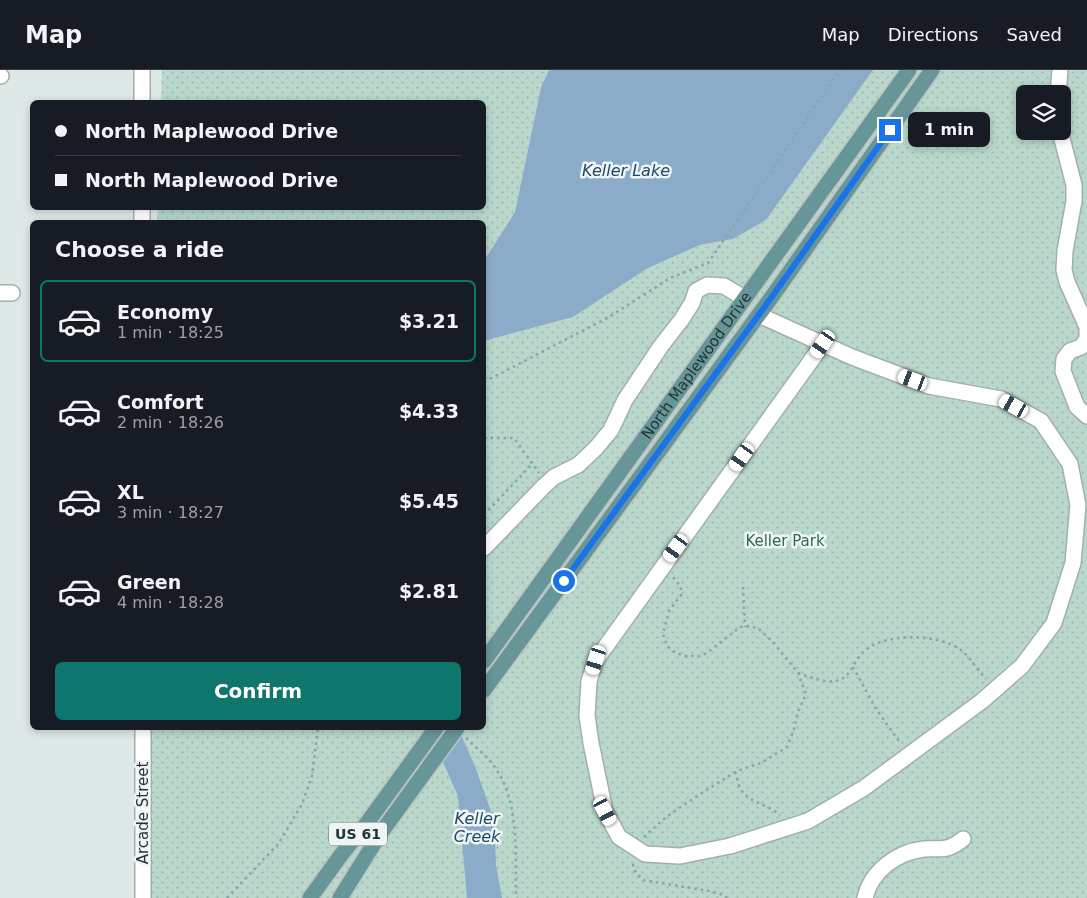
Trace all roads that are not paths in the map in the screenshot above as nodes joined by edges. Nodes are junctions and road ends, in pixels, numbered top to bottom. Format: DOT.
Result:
graph roads {
  1 [pos="142,70"];
  2 [pos="908,70"];
  3 [pos="932,70"];
  4 [pos="1060,70"];
  5 [pos="1059,85"];
  6 [pos="142,100"];
  7 [pos="1062,140"];
  8 [pos="744,298"];
  9 [pos="759,315"];
  10 [pos="792,330"];
  11 [pos="823,344"];
  12 [pos="807,365"];
  13 [pos="1087,416"];
  14 [pos="486,546"];
  15 [pos="486,658"];
  16 [pos="486,687"];
  17 [pos="143,730"];
  18 [pos="435,730"];
  19 [pos="460,730"];
  20 [pos="963,839"];
  21 [pos="143,898"];
  22 [pos="310,898"];
  23 [pos="340,898"];
  24 [pos="864,898"];
  1 -- 6 [label="street"];
  2 -- 8 [label="main road, North Maplewood Drive"];
  3 -- 9 [label="main road, North Maplewood Drive"];
  4 -- 5 [label="street"];
  7 -- 13 [label="street"];
  8 -- 14 [label="street"];
  8 -- 15 [label="main road, North Maplewood Drive"];
  9 -- 10 [label="street"];
  9 -- 16 [label="main road, North Maplewood Drive"];
  10 -- 11 [label="street"];
  10 -- 12 [label="street"];
  11 -- 12 [label="street"];
  11 -- 12 [label="street"];
  17 -- 21 [label="street, Arcade Street"];
  18 -- 22 [label="main road, US 61"];
  19 -- 23 [label="main road, US 61"];
  20 -- 24 [label="street"];
}
